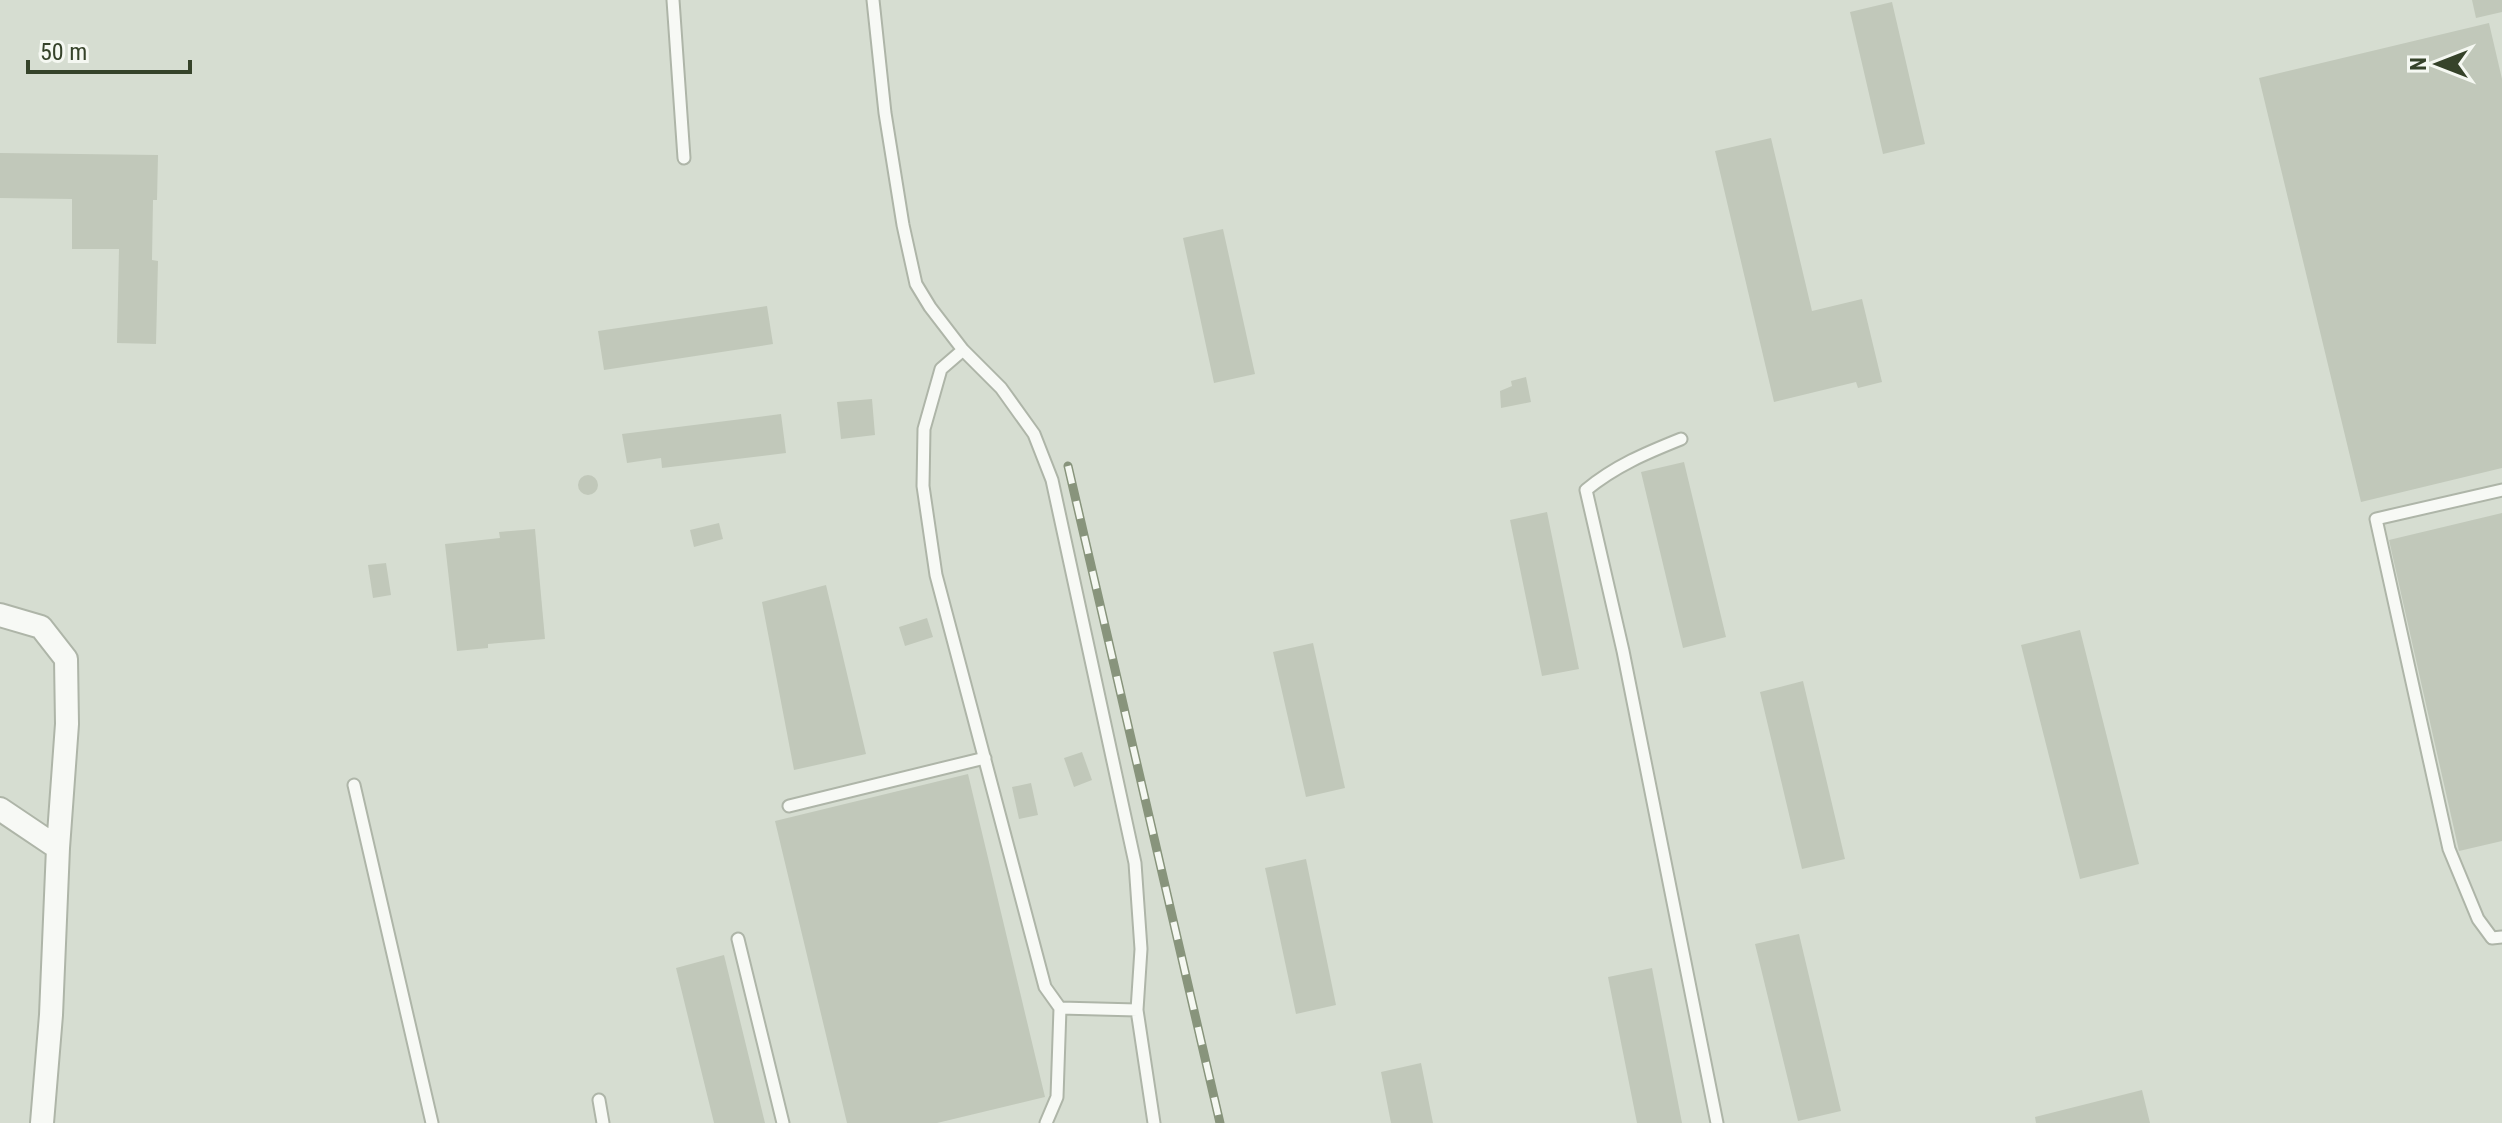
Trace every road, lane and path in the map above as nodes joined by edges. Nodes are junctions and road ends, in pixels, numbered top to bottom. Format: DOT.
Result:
graph roads {
  1 [pos="673,0"];
  2 [pos="873,0"];
  3 [pos="684,158"];
  4 [pos="963,350"];
  5 [pos="1681,439"];
  6 [pos="2502,490"];
  7 [pos="0,615"];
  8 [pos="985,758"];
  9 [pos="354,785"];
  10 [pos="789,806"];
  11 [pos="0,809"];
  12 [pos="58,848"];
  13 [pos="2497,938"];
  14 [pos="738,939"];
  15 [pos="2502,948"];
  16 [pos="1060,1008"];
  17 [pos="1137,1010"];
  18 [pos="599,1100"];
  19 [pos="42,1123"];
  20 [pos="432,1123"];
  21 [pos="603,1123"];
  22 [pos="783,1123"];
  23 [pos="1046,1123"];
  24 [pos="1154,1123"];
  25 [pos="1717,1123"];
  1 -- 3 [label="lane"];
  2 -- 4 [label="lane"];
  4 -- 8 [label="lane"];
  4 -- 17 [label="lane"];
  5 -- 25 [label="lane"];
  6 -- 13 [label="lane"];
  7 -- 12 [label="street"];
  8 -- 10 [label="lane"];
  8 -- 16 [label="lane"];
  9 -- 20 [label="lane"];
  11 -- 12 [label="street"];
  12 -- 19 [label="street"];
  13 -- 15 [label="lane"];
  14 -- 22 [label="lane"];
  16 -- 17 [label="lane"];
  16 -- 23 [label="lane"];
  17 -- 24 [label="lane"];
  18 -- 21 [label="lane"];
}
